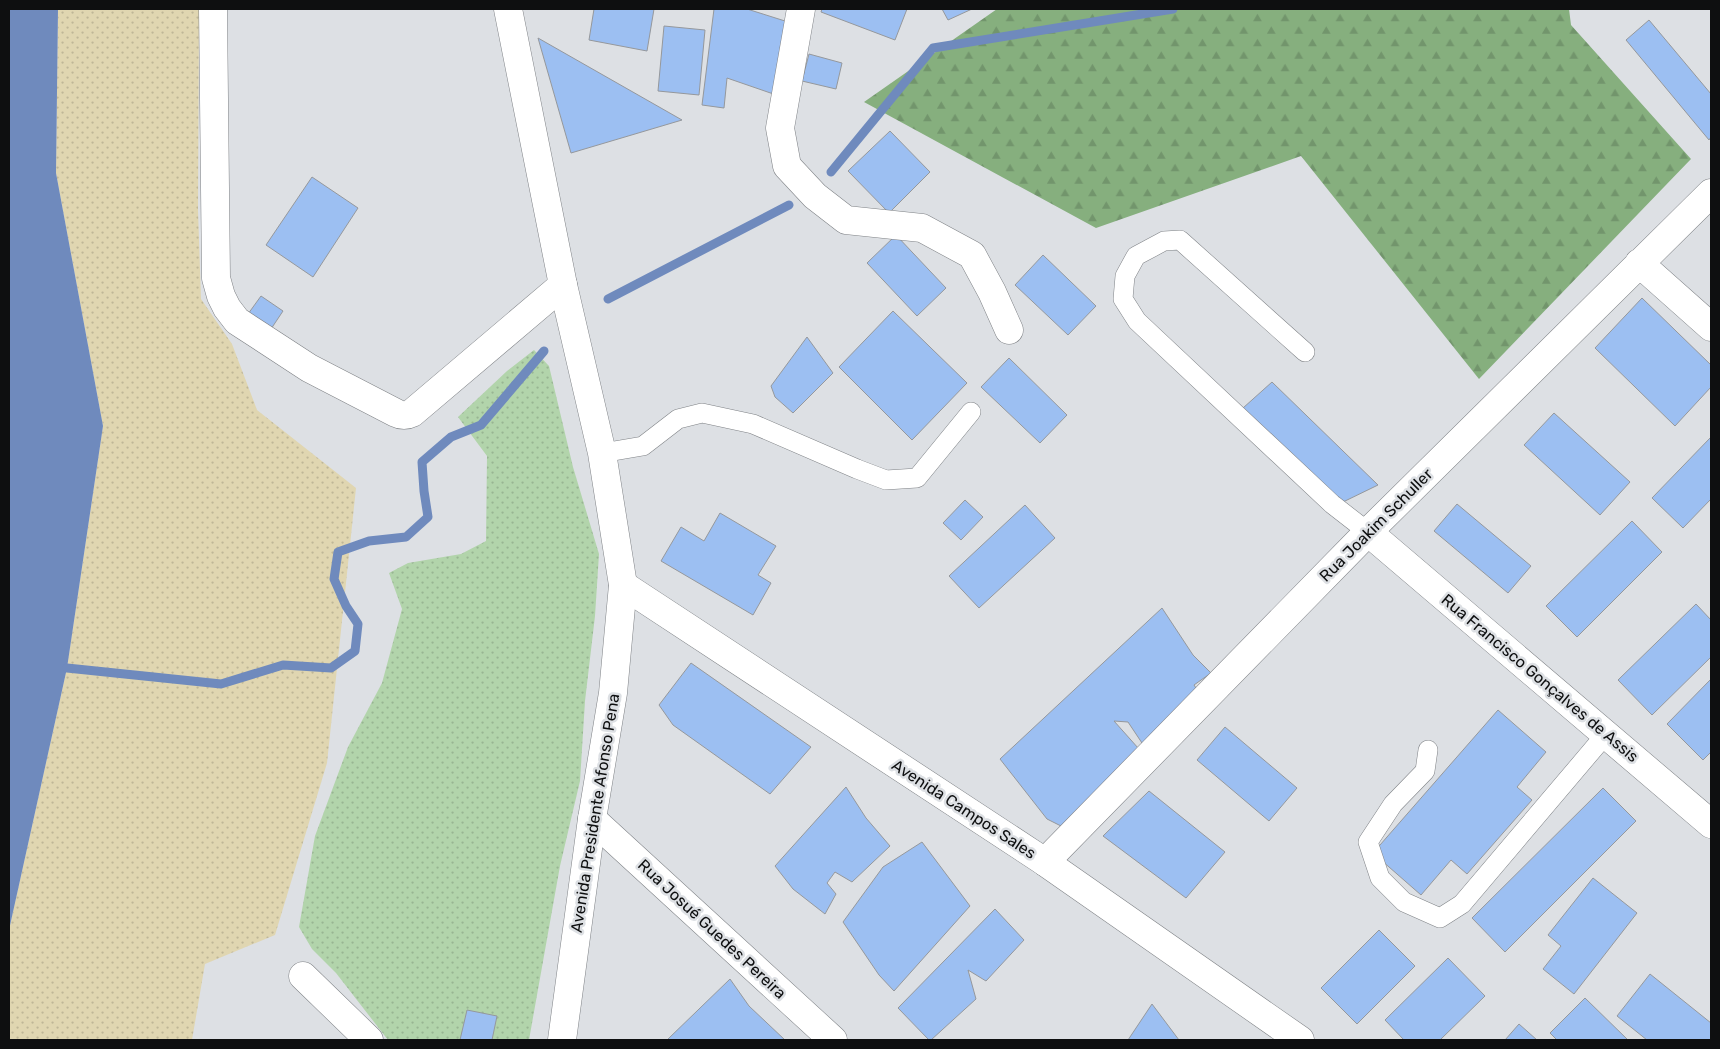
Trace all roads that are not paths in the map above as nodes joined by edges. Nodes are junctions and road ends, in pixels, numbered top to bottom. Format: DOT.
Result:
graph roads {
  1 [pos="213,9"];
  2 [pos="508,9"];
  3 [pos="801,9"];
  4 [pos="1711,193"];
  5 [pos="1639,264"];
  6 [pos="563,285"];
  7 [pos="1711,327"];
  8 [pos="1009,330"];
  9 [pos="1305,352"];
  10 [pos="971,412"];
  11 [pos="602,453"];
  12 [pos="1368,532"];
  13 [pos="623,585"];
  14 [pos="1606,734"];
  15 [pos="1428,750"];
  16 [pos="592,819"];
  17 [pos="1711,824"];
  18 [pos="1046,862"];
  19 [pos="303,976"];
  20 [pos="369,1040"];
  21 [pos="562,1040"];
  22 [pos="833,1040"];
  23 [pos="1300,1040"];
  1 -- 6 [label="street"];
  2 -- 6 [label="street, Avenida Presidente Afonso Pena"];
  3 -- 8 [label="street"];
  4 -- 5 [label="street, Rua Joakim Schuller"];
  5 -- 7 [label="street"];
  5 -- 12 [label="street, Rua Joakim Schuller"];
  6 -- 11 [label="street, Avenida Presidente Afonso Pena"];
  9 -- 12 [label="lane"];
  10 -- 11 [label="lane"];
  11 -- 13 [label="street, Avenida Presidente Afonso Pena"];
  12 -- 14 [label="street, Rua Francisco Gonçalves de Assis"];
  12 -- 18 [label="street, Rua Joakim Schuller"];
  13 -- 16 [label="street, Avenida Presidente Afonso Pena"];
  13 -- 18 [label="street, Avenida Campos Sales"];
  14 -- 15 [label="lane"];
  14 -- 17 [label="street, Rua Francisco Gonçalves de Assis"];
  16 -- 21 [label="street, Avenida Presidente Afonso Pena"];
  16 -- 22 [label="street, Rua Josué Guedes Pereira"];
  18 -- 23 [label="street, Avenida Campos Sales"];
  19 -- 20 [label="street"];
}
